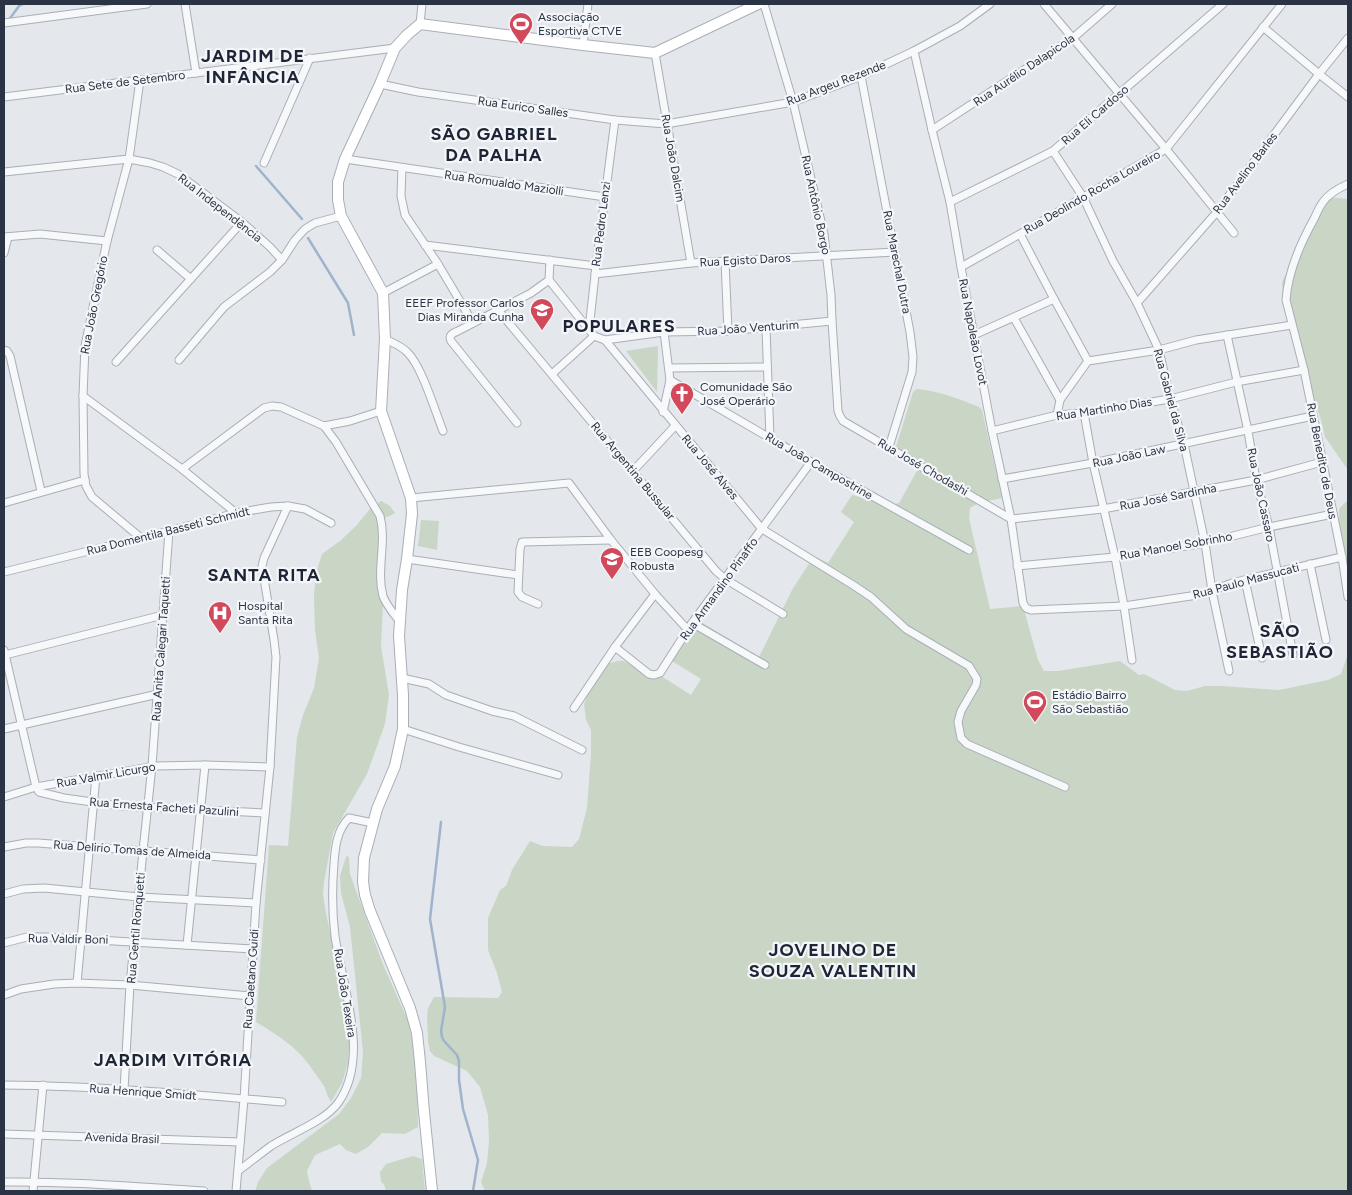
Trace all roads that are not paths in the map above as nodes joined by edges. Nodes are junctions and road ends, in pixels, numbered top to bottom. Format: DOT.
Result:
graph roads {
  1 [pos="147,4"];
  2 [pos="185,4"];
  3 [pos="422,4"];
  4 [pos="588,4"];
  5 [pos="757,4"];
  6 [pos="764,4"];
  7 [pos="990,4"];
  8 [pos="1044,4"];
  9 [pos="1112,4"];
  10 [pos="1223,4"];
  11 [pos="1282,4"];
  12 [pos="4,23"];
  13 [pos="420,24"];
  14 [pos="1264,26"];
  15 [pos="1073,38"];
  16 [pos="1348,38"];
  17 [pos="583,45"];
  18 [pos="395,48"];
  19 [pos="914,51"];
  20 [pos="655,53"];
  21 [pos="310,58"];
  22 [pos="196,73"];
  23 [pos="1319,74"];
  24 [pos="860,76"];
  25 [pos="140,80"];
  26 [pos="380,84"];
  27 [pos="1119,93"];
  28 [pos="4,97"];
  29 [pos="1348,97"];
  30 [pos="792,102"];
  31 [pos="615,120"];
  32 [pos="666,124"];
  33 [pos="932,130"];
  34 [pos="1166,149"];
  35 [pos="1053,151"];
  36 [pos="129,159"];
  37 [pos="345,159"];
  38 [pos="264,163"];
  39 [pos="402,168"];
  40 [pos="4,172"];
  41 [pos="1348,184"];
  42 [pos="604,197"];
  43 [pos="1083,197"];
  44 [pos="950,202"];
  45 [pos="1216,213"];
  46 [pos="340,216"];
  47 [pos="242,222"];
  48 [pos="1020,234"];
  49 [pos="1234,234"];
  50 [pos="6,237"];
  51 [pos="107,241"];
  52 [pos="426,245"];
  53 [pos="157,250"];
  54 [pos="4,252"];
  55 [pos="895,252"];
  56 [pos="827,256"];
  57 [pos="282,260"];
  58 [pos="550,260"];
  59 [pos="725,261"];
  60 [pos="692,263"];
  61 [pos="438,264"];
  62 [pos="596,266"];
  63 [pos="961,267"];
  64 [pos="595,274"];
  65 [pos="191,279"];
  66 [pos="549,280"];
  67 [pos="383,293"];
  68 [pos="1054,299"];
  69 [pos="1136,303"];
  70 [pos="498,310"];
  71 [pos="1014,318"];
  72 [pos="832,321"];
  73 [pos="473,323"];
  74 [pos="1292,325"];
  75 [pos="766,328"];
  76 [pos="589,329"];
  77 [pos="728,331"];
  78 [pos="664,332"];
  79 [pos="1226,335"];
  80 [pos="594,336"];
  81 [pos="974,336"];
  82 [pos="385,339"];
  83 [pos="605,340"];
  84 [pos="4,350"];
  85 [pos="1158,350"];
  86 [pos="179,360"];
  87 [pos="1088,360"];
  88 [pos="116,362"];
  89 [pos="767,367"];
  90 [pos="669,368"];
  91 [pos="1304,370"];
  92 [pos="552,374"];
  93 [pos="670,380"];
  94 [pos="1236,382"];
  95 [pos="83,396"];
  96 [pos="1170,399"];
  97 [pos="1060,400"];
  98 [pos="381,411"];
  99 [pos="663,412"];
  100 [pos="838,412"];
  101 [pos="1084,413"];
  102 [pos="1057,416"];
  103 [pos="1313,416"];
  104 [pos="517,423"];
  105 [pos="324,426"];
  106 [pos="675,426"];
  107 [pos="443,431"];
  108 [pos="992,431"];
  109 [pos="1248,431"];
  110 [pos="770,438"];
  111 [pos="1184,444"];
  112 [pos="890,447"];
  113 [pos="810,462"];
  114 [pos="1322,462"];
  115 [pos="1093,463"];
  116 [pos="182,469"];
  117 [pos="633,471"];
  118 [pos="1002,479"];
  119 [pos="85,480"];
  120 [pos="1256,480"];
  121 [pos="41,491"];
  122 [pos="1194,491"];
  123 [pos="411,498"];
  124 [pos="4,503"];
  125 [pos="288,506"];
  126 [pos="1103,509"];
  127 [pos="236,513"];
  128 [pos="1333,514"];
  129 [pos="1011,519"];
  130 [pos="330,523"];
  131 [pos="1268,527"];
  132 [pos="762,529"];
  133 [pos="169,531"];
  134 [pos="141,538"];
  135 [pos="611,540"];
  136 [pos="1205,543"];
  137 [pos="969,550"];
  138 [pos="1115,557"];
  139 [pos="1342,557"];
  140 [pos="408,559"];
  141 [pos="1310,564"];
  142 [pos="1017,566"];
  143 [pos="4,572"];
  144 [pos="1277,572"];
  145 [pos="518,575"];
  146 [pos="725,578"];
  147 [pos="1245,580"];
  148 [pos="1212,591"];
  149 [pos="655,594"];
  150 [pos="1348,597"];
  151 [pos="538,604"];
  152 [pos="1124,606"];
  153 [pos="1031,610"];
  154 [pos="783,614"];
  155 [pos="163,615"];
  156 [pos="400,623"];
  157 [pos="692,623"];
  158 [pos="688,630"];
  159 [pos="1326,640"];
  160 [pos="616,648"];
  161 [pos="4,652"];
  162 [pos="1294,655"];
  163 [pos="1262,658"];
  164 [pos="1132,660"];
  165 [pos="766,665"];
  166 [pos="1229,671"];
  167 [pos="402,678"];
  168 [pos="158,694"];
  169 [pos="574,708"];
  170 [pos="21,724"];
  171 [pos="4,729"];
  172 [pos="403,729"];
  173 [pos="582,750"];
  174 [pos="205,765"];
  175 [pos="152,766"];
  176 [pos="270,767"];
  177 [pos="96,776"];
  178 [pos="558,776"];
  179 [pos="1064,786"];
  180 [pos="36,787"];
  181 [pos="4,797"];
  182 [pos="94,803"];
  183 [pos="147,808"];
  184 [pos="200,810"];
  185 [pos="265,813"];
  186 [pos="373,823"];
  187 [pos="90,846"];
  188 [pos="4,847"];
  189 [pos="143,851"];
  190 [pos="196,855"];
  191 [pos="261,860"];
  192 [pos="86,892"];
  193 [pos="4,894"];
  194 [pos="139,897"];
  195 [pos="191,900"];
  196 [pos="256,903"];
  197 [pos="81,938"];
  198 [pos="135,942"];
  199 [pos="4,943"];
  200 [pos="187,945"];
  201 [pos="253,949"];
  202 [pos="77,983"];
  203 [pos="130,986"];
  204 [pos="4,994"];
  205 [pos="250,996"];
  206 [pos="4,1085"];
  207 [pos="43,1086"];
  208 [pos="124,1090"];
  209 [pos="244,1099"];
  210 [pos="282,1102"];
  211 [pos="4,1134"];
  212 [pos="39,1135"];
  213 [pos="240,1142"];
  214 [pos="238,1171"];
  215 [pos="34,1181"];
  216 [pos="4,1182"];
  217 [pos="92,1187"];
  218 [pos="33,1191"];
  219 [pos="204,1191"];
  220 [pos="236,1191"];
  221 [pos="432,1191"];
  1 -- 12 [label="street"];
  2 -- 22 [label="street"];
  3 -- 13 [label="street"];
  4 -- 17 [label="street"];
  5 -- 20 [label="street"];
  6 -- 30 [label="street, Rua Antônio Borgo"];
  7 -- 19 [label="street, Rua Argeu Rezende"];
  8 -- 15 [label="street"];
  9 -- 15 [label="street, Rua Aurélio Dalapicola"];
  10 -- 27 [label="street, Rua Eli Cardoso"];
  11 -- 14 [label="street, Rua Deolindo Rocha Loureiro"];
  13 -- 17 [label="street"];
  13 -- 18 [label="street"];
  14 -- 23 [label="street"];
  14 -- 34 [label="street, Rua Deolindo Rocha Loureiro"];
  15 -- 27 [label="street"];
  15 -- 33 [label="street, Rua Aurélio Dalapicola"];
  16 -- 23 [label="street, Rua Avelino Barles"];
  17 -- 20 [label="street"];
  18 -- 21 [label="street, Rua Sete de Setembro"];
  18 -- 26 [label="street"];
  19 -- 24 [label="street, Rua Argeu Rezende"];
  19 -- 33 [label="street, Rua Napoleão Lovot"];
  20 -- 32 [label="street, Rua João Dalcim"];
  21 -- 22 [label="street, Rua Sete de Setembro"];
  21 -- 38 [label="street"];
  22 -- 25 [label="street, Rua Sete de Setembro"];
  23 -- 29 [label="street"];
  23 -- 45 [label="street, Rua Avelino Barles"];
  24 -- 30 [label="street, Rua Argeu Rezende"];
  24 -- 55 [label="street, Rua Marechal Dutra"];
  25 -- 28 [label="street, Rua Sete de Setembro"];
  25 -- 36 [label="street, Rua João Gregório"];
  26 -- 31 [label="street, Rua Eurico Salles"];
  26 -- 37 [label="street"];
  27 -- 34 [label="street"];
  27 -- 35 [label="street, Rua Eli Cardoso"];
  30 -- 32 [label="street, Rua Argeu Rezende"];
  30 -- 56 [label="street, Rua Antônio Borgo"];
  31 -- 32 [label="street, Rua Eurico Salles"];
  31 -- 42 [label="street, Rua Pedro Lenzi"];
  32 -- 60 [label="street, Rua João Dalcim"];
  33 -- 44 [label="street, Rua Napoleão Lovot"];
  34 -- 43 [label="street, Rua Deolindo Rocha Loureiro"];
  34 -- 45 [label="street"];
  35 -- 43 [label="street, Rua Gabriel da Silva"];
  35 -- 44 [label="street, Rua Eli Cardoso"];
  36 -- 40 [label="street, Rua Independência"];
  36 -- 47 [label="street, Rua Independência"];
  36 -- 51 [label="street, Rua João Gregório"];
  37 -- 39 [label="street, Rua Romualdo Maziolli"];
  37 -- 46 [label="street"];
  39 -- 42 [label="street, Rua Romualdo Maziolli"];
  39 -- 52 [label="street"];
  41 -- 74 [label="street, Rua Benedito de Deus"];
  42 -- 62 [label="street, Rua Pedro Lenzi"];
  43 -- 48 [label="street, Rua Deolindo Rocha Loureiro"];
  43 -- 69 [label="street, Rua Gabriel da Silva"];
  44 -- 63 [label="street, Rua Napoleão Lovot"];
  45 -- 49 [label="street"];
  45 -- 69 [label="street, Rua Avelino Barles"];
  46 -- 57 [label="street"];
  46 -- 67 [label="street"];
  47 -- 57 [label="street, Rua Independência"];
  47 -- 65 [label="street"];
  48 -- 63 [label="street, Rua Deolindo Rocha Loureiro"];
  48 -- 68 [label="street"];
  50 -- 51 [label="street"];
  50 -- 54 [label="street"];
  51 -- 95 [label="street, Rua João Gregório"];
  52 -- 58 [label="street"];
  52 -- 61 [label="street"];
  53 -- 65 [label="street"];
  55 -- 56 [label="street, Rua Egisto Daros"];
  55 -- 112 [label="street, Rua Marechal Dutra"];
  56 -- 59 [label="street, Rua Egisto Daros"];
  56 -- 72 [label="street, Rua Antônio Borgo"];
  57 -- 86 [label="street"];
  58 -- 62 [label="street"];
  58 -- 66 [label="street"];
  59 -- 60 [label="street, Rua Egisto Daros"];
  59 -- 77 [label="street"];
  60 -- 64 [label="street, Rua Egisto Daros"];
  61 -- 67 [label="street"];
  61 -- 73 [label="street"];
  62 -- 64 [label="street, Rua Pedro Lenzi"];
  63 -- 81 [label="street, Rua Napoleão Lovot"];
  64 -- 76 [label="street, Rua Pedro Lenzi"];
  65 -- 88 [label="street"];
  66 -- 70 [label="street"];
  66 -- 76 [label="street"];
  67 -- 82 [label="street"];
  68 -- 71 [label="street"];
  68 -- 87 [label="street"];
  69 -- 85 [label="street, Rua Gabriel da Silva"];
  70 -- 73 [label="street"];
  70 -- 92 [label="street, Rua Argentina Bussular"];
  71 -- 81 [label="street"];
  71 -- 97 [label="street"];
  72 -- 75 [label="street, Rua João Venturim"];
  72 -- 100 [label="street, Rua Antônio Borgo"];
  73 -- 104 [label="street"];
  74 -- 79 [label="street"];
  74 -- 91 [label="street, Rua Benedito de Deus"];
  75 -- 77 [label="street, Rua João Venturim"];
  75 -- 89 [label="street"];
  76 -- 80 [label="street"];
  77 -- 78 [label="street, Rua João Venturim"];
  78 -- 83 [label="street, Rua João Venturim"];
  78 -- 90 [label="street"];
  79 -- 85 [label="street"];
  79 -- 94 [label="street, Rua João Cassaro"];
  80 -- 83 [label="street"];
  80 -- 92 [label="street"];
  81 -- 108 [label="street, Rua Napoleão Lovot"];
  82 -- 98 [label="street"];
  82 -- 107 [label="street"];
  83 -- 99 [label="street, Rua José Alves"];
  84 -- 121 [label="street"];
  85 -- 87 [label="street"];
  85 -- 96 [label="street, Rua Gabriel da Silva"];
  87 -- 97 [label="street"];
  89 -- 90 [label="street"];
  89 -- 110 [label="street"];
  90 -- 93 [label="street"];
  91 -- 94 [label="street, Rua Martinho Dias"];
  91 -- 103 [label="street, Rua Benedito de Deus"];
  92 -- 117 [label="street, Rua Argentina Bussular"];
  93 -- 99 [label="street"];
  93 -- 110 [label="street, Rua João Campostrine"];
  94 -- 96 [label="street, Rua Martinho Dias"];
  94 -- 109 [label="street, Rua João Cassaro"];
  95 -- 116 [label="street"];
  95 -- 119 [label="street, Rua João Gregório"];
  96 -- 101 [label="street, Rua Martinho Dias"];
  96 -- 111 [label="street, Rua Gabriel da Silva"];
  97 -- 102 [label="street"];
  98 -- 105 [label="street"];
  98 -- 123 [label="street"];
  99 -- 106 [label="street, Rua José Alves"];
  100 -- 112 [label="street, Rua José Chodashi"];
  101 -- 102 [label="street, Rua Martinho Dias"];
  101 -- 115 [label="street"];
  102 -- 108 [label="street, Rua Martinho Dias"];
  103 -- 109 [label="street, Rua João Law"];
  103 -- 114 [label="street, Rua Benedito de Deus"];
  105 -- 116 [label="street"];
  105 -- 156 [label="street"];
  106 -- 117 [label="street"];
  106 -- 132 [label="street, Rua José Alves"];
  108 -- 118 [label="street, Rua Napoleão Lovot"];
  109 -- 111 [label="street, Rua João Law"];
  109 -- 120 [label="street, Rua João Cassaro"];
  110 -- 113 [label="street, Rua João Campostrine"];
  111 -- 115 [label="street, Rua João Law"];
  111 -- 122 [label="street, Rua Gabriel da Silva"];
  112 -- 129 [label="street, Rua José Chodashi"];
  113 -- 132 [label="street, Rua Armandino Pinaffo"];
  113 -- 137 [label="street, Rua João Campostrine"];
  114 -- 120 [label="street, Rua José Sardinha"];
  114 -- 128 [label="street, Rua Benedito de Deus"];
  115 -- 118 [label="street, Rua João Law"];
  115 -- 126 [label="street"];
  116 -- 127 [label="street"];
  117 -- 146 [label="street, Rua Argentina Bussular"];
  118 -- 129 [label="street, Rua Napoleão Lovot"];
  119 -- 121 [label="street"];
  119 -- 134 [label="street, Rua João Gregório"];
  120 -- 122 [label="street, Rua José Sardinha"];
  120 -- 131 [label="street, Rua João Cassaro"];
  121 -- 124 [label="street"];
  122 -- 126 [label="street, Rua José Sardinha"];
  122 -- 136 [label="street, Rua Gabriel da Silva"];
  123 -- 135 [label="street"];
  123 -- 140 [label="street"];
  125 -- 127 [label="street, Rua Domentila Basseti Schmidt"];
  125 -- 130 [label="street, Rua Domentila Basseti Schmidt"];
  125 -- 176 [label="street, Rua Caetano Guidi"];
  126 -- 129 [label="street, Rua José Sardinha"];
  126 -- 138 [label="street"];
  127 -- 133 [label="street, Rua Domentila Basseti Schmidt"];
  128 -- 131 [label="street, Rua Manoel Sobrinho"];
  128 -- 139 [label="street, Rua Benedito de Deus"];
  129 -- 142 [label="street, Rua Napoleão Lovot"];
  131 -- 136 [label="street, Rua Manoel Sobrinho"];
  131 -- 144 [label="street, Rua João Cassaro"];
  132 -- 146 [label="street, Rua Armandino Pinaffo"];
  132 -- 179 [label="street, Rua José Alves"];
  133 -- 134 [label="street, Rua Domentila Basseti Schmidt"];
  133 -- 155 [label="street, Rua Anita Calegari Taquetti"];
  134 -- 143 [label="street, Rua Domentila Basseti Schmidt"];
  135 -- 145 [label="street"];
  135 -- 149 [label="street"];
  136 -- 138 [label="street, Rua Manoel Sobrinho"];
  136 -- 148 [label="street, Rua Gabriel da Silva"];
  138 -- 142 [label="street, Rua Manoel Sobrinho"];
  138 -- 152 [label="street"];
  139 -- 141 [label="street, Rua Paulo Massucati"];
  139 -- 150 [label="street, Rua Benedito de Deus"];
  140 -- 145 [label="street"];
  140 -- 156 [label="street"];
  141 -- 144 [label="street, Rua Paulo Massucati"];
  141 -- 159 [label="street"];
  142 -- 153 [label="street, Rua Napoleão Lovot"];
  144 -- 147 [label="street, Rua Paulo Massucati"];
  144 -- 162 [label="street, Rua João Cassaro"];
  145 -- 151 [label="street"];
  146 -- 154 [label="street, Rua Argentina Bussular"];
  146 -- 157 [label="street, Rua Armandino Pinaffo"];
  147 -- 148 [label="street, Rua Paulo Massucati"];
  147 -- 163 [label="street"];
  148 -- 152 [label="street, Rua Paulo Massucati"];
  148 -- 166 [label="street, Rua Gabriel da Silva"];
  149 -- 158 [label="street"];
  149 -- 160 [label="street"];
  152 -- 153 [label="street, Rua Paulo Massucati"];
  152 -- 164 [label="street"];
  155 -- 161 [label="street"];
  155 -- 168 [label="street, Rua Anita Calegari Taquetti"];
  156 -- 167 [label="street"];
  157 -- 158 [label="street, Rua Armandino Pinaffo"];
  157 -- 165 [label="street"];
  158 -- 160 [label="street, Rua Armandino Pinaffo"];
  160 -- 169 [label="street"];
  161 -- 170 [label="street"];
  167 -- 172 [label="street"];
  167 -- 173 [label="street"];
  168 -- 170 [label="street"];
  168 -- 175 [label="street, Rua Anita Calegari Taquetti"];
  170 -- 171 [label="street"];
  170 -- 180 [label="street"];
  172 -- 178 [label="street"];
  172 -- 186 [label="street"];
  174 -- 175 [label="street, Rua Valmir Licurgo"];
  174 -- 176 [label="street, Rua Valmir Licurgo"];
  174 -- 184 [label="street"];
  175 -- 177 [label="street, Rua Valmir Licurgo"];
  175 -- 183 [label="street, Rua Gentil Ronquetti"];
  176 -- 185 [label="street, Rua Caetano Guidi"];
  177 -- 180 [label="street, Rua Valmir Licurgo"];
  177 -- 182 [label="street"];
  180 -- 181 [label="street, Rua Valmir Licurgo"];
  180 -- 182 [label="street, Rua Ernesta Facheti Pazulini"];
  182 -- 183 [label="street, Rua Ernesta Facheti Pazulini"];
  182 -- 187 [label="street"];
  183 -- 184 [label="street, Rua Ernesta Facheti Pazulini"];
  183 -- 189 [label="street, Rua Gentil Ronquetti"];
  184 -- 185 [label="street, Rua Ernesta Facheti Pazulini"];
  184 -- 190 [label="street"];
  185 -- 191 [label="street, Rua Caetano Guidi"];
  186 -- 214 [label="street, Rua João Texeira"];
  186 -- 221 [label="street"];
  187 -- 188 [label="street, Rua Delirio Tomas de Almeida"];
  187 -- 189 [label="street, Rua Delirio Tomas de Almeida"];
  187 -- 192 [label="street"];
  189 -- 190 [label="street, Rua Delirio Tomas de Almeida"];
  189 -- 194 [label="street, Rua Gentil Ronquetti"];
  190 -- 191 [label="street, Rua Delirio Tomas de Almeida"];
  190 -- 195 [label="street"];
  191 -- 196 [label="street, Rua Caetano Guidi"];
  192 -- 193 [label="street"];
  192 -- 194 [label="street"];
  192 -- 197 [label="street"];
  194 -- 195 [label="street"];
  194 -- 198 [label="street, Rua Gentil Ronquetti"];
  195 -- 196 [label="street"];
  195 -- 200 [label="street"];
  196 -- 201 [label="street, Rua Caetano Guidi"];
  197 -- 198 [label="street, Rua Valdir Boni"];
  197 -- 199 [label="street, Rua Valdir Boni"];
  197 -- 202 [label="street"];
  198 -- 200 [label="street, Rua Valdir Boni"];
  198 -- 203 [label="street, Rua Gentil Ronquetti"];
  200 -- 201 [label="street, Rua Valdir Boni"];
  201 -- 205 [label="street, Rua Caetano Guidi"];
  202 -- 203 [label="street"];
  202 -- 204 [label="street"];
  203 -- 205 [label="street"];
  203 -- 208 [label="street, Rua Gentil Ronquetti"];
  205 -- 209 [label="street, Rua Caetano Guidi"];
  206 -- 207 [label="street, Rua Henrique Smidt"];
  207 -- 208 [label="street, Rua Henrique Smidt"];
  207 -- 212 [label="street"];
  208 -- 209 [label="street, Rua Henrique Smidt"];
  209 -- 210 [label="street, Rua Henrique Smidt"];
  209 -- 213 [label="street, Rua Caetano Guidi"];
  211 -- 212 [label="street, Avenida Brasil"];
  212 -- 213 [label="street, Avenida Brasil"];
  212 -- 215 [label="street"];
  213 -- 214 [label="street, Rua Caetano Guidi"];
  214 -- 220 [label="street, Rua Caetano Guidi"];
  215 -- 216 [label="street"];
  215 -- 217 [label="street"];
  215 -- 218 [label="street"];
  217 -- 219 [label="street"];
}
